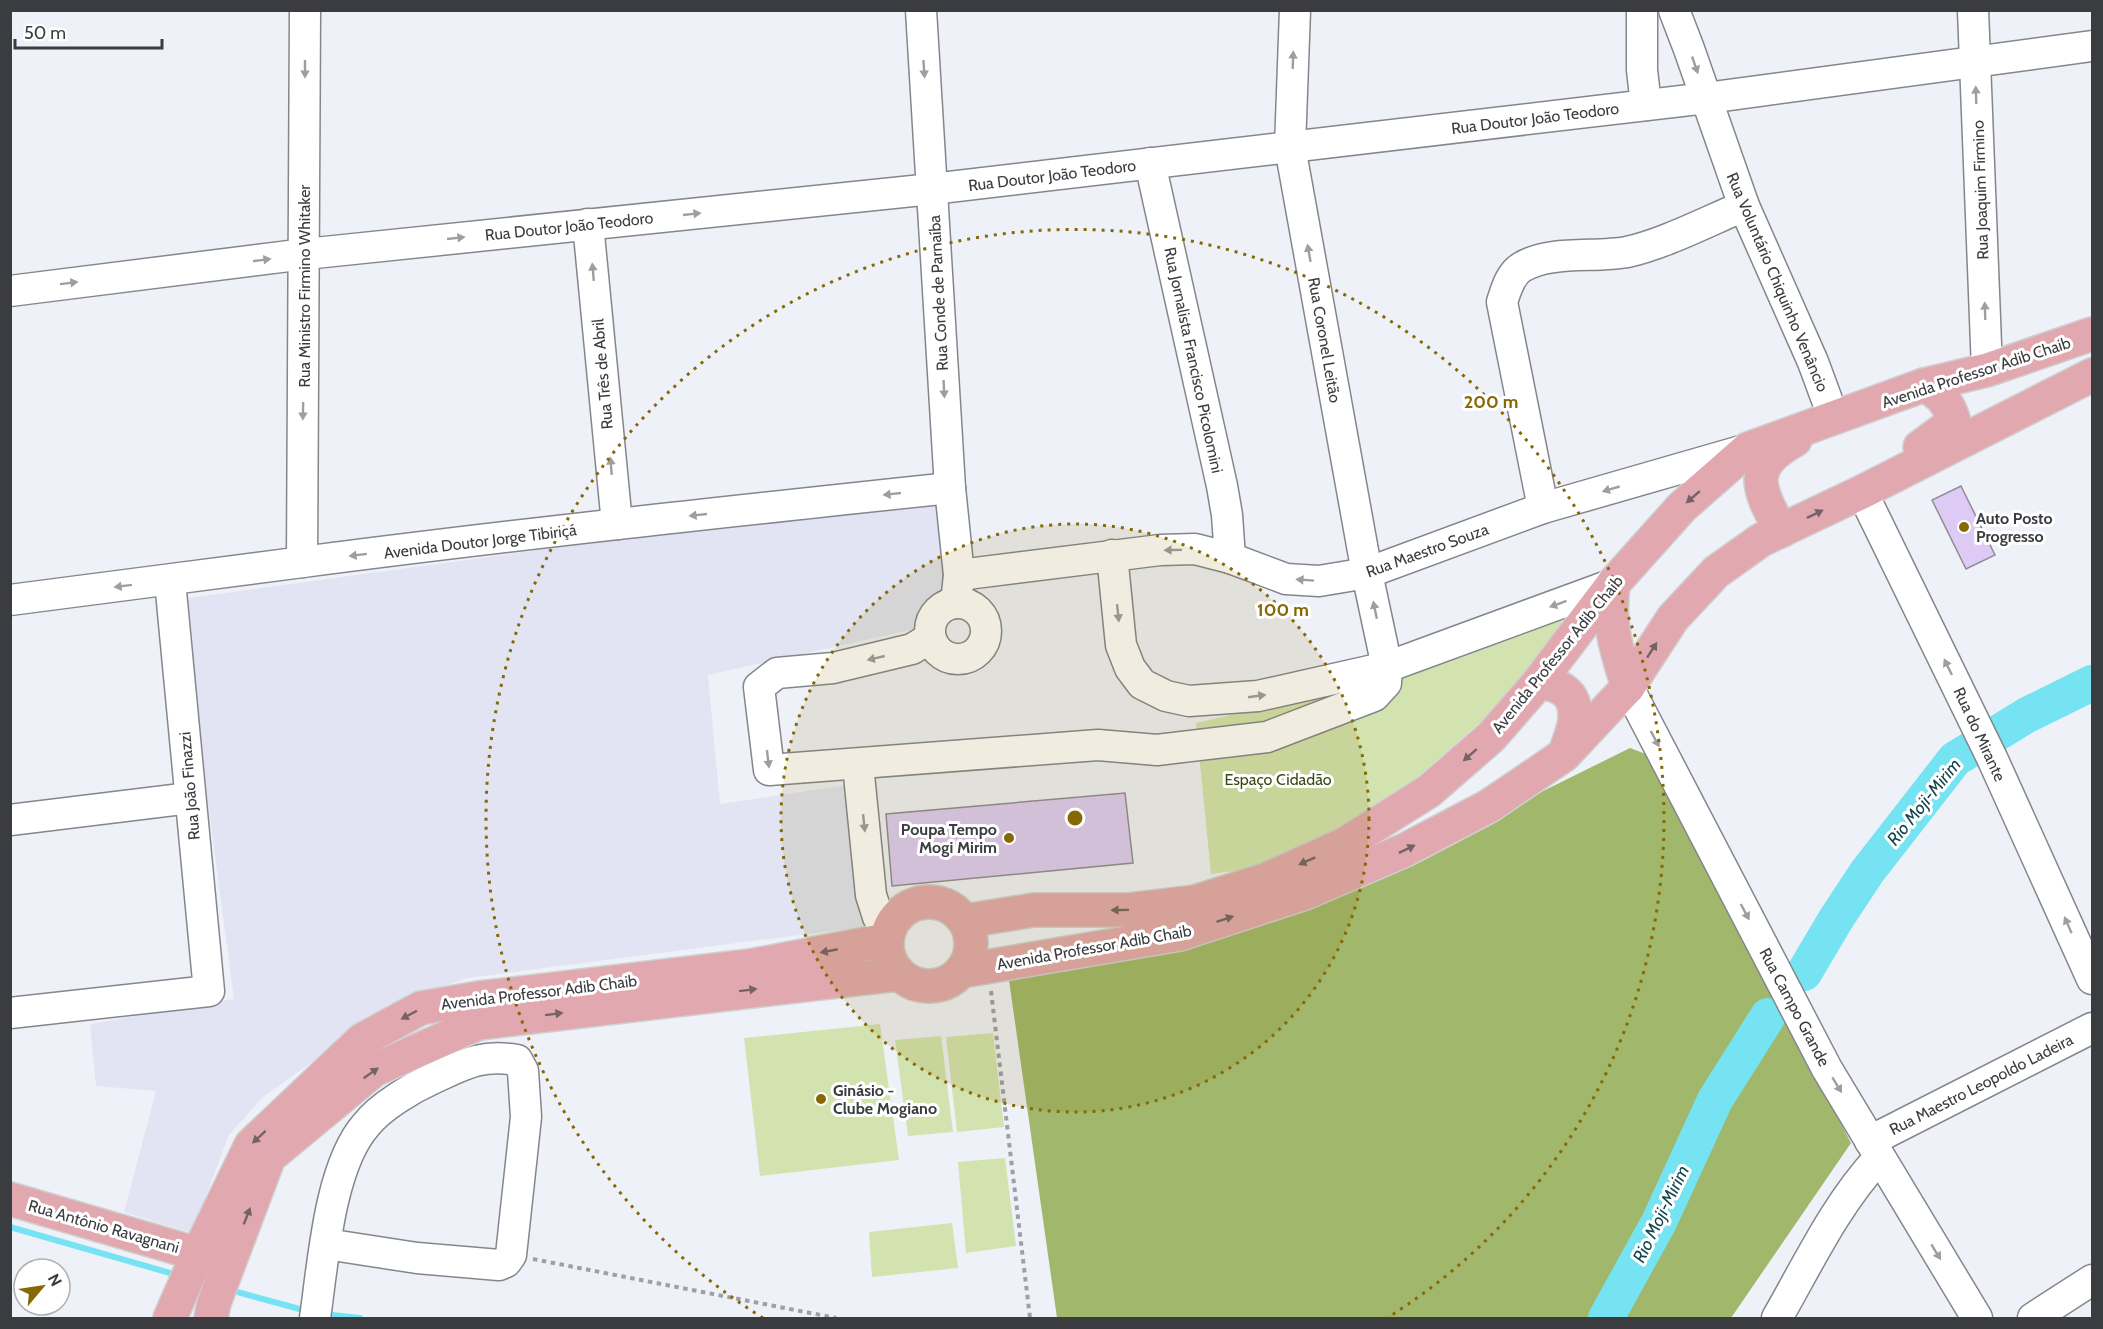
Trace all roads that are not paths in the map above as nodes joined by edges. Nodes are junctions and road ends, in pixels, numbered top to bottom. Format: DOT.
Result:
graph roads {
  1 [pos="305,10"];
  2 [pos="921,10"];
  3 [pos="1294,10"];
  4 [pos="1642,10"];
  5 [pos="1674,10"];
  6 [pos="1973,10"];
  7 [pos="2092,46"];
  8 [pos="1974,61"];
  9 [pos="1707,98"];
  10 [pos="1646,105"];
  11 [pos="1290,147"];
  12 [pos="1150,163"];
  13 [pos="932,189"];
  14 [pos="1744,206"];
  15 [pos="588,224"];
  16 [pos="305,254"];
  17 [pos="10,291"];
  18 [pos="2092,334"];
  19 [pos="1987,370"];
  20 [pos="2092,375"];
  21 [pos="1924,385"];
  22 [pos="1834,418"];
  23 [pos="1954,422"];
  24 [pos="1748,449"];
  25 [pos="950,488"];
  26 [pos="1862,492"];
  27 [pos="1543,508"];
  28 [pos="617,524"];
  29 [pos="1781,531"];
  30 [pos="1112,555"];
  31 [pos="1230,558"];
  32 [pos="302,562"];
  33 [pos="1367,573"];
  34 [pos="170,581"];
  35 [pos="1613,584"];
  36 [pos="957,589"];
  37 [pos="10,600"];
  38 [pos="930,638"];
  39 [pos="1387,667"];
  40 [pos="1538,683"];
  41 [pos="1628,687"];
  42 [pos="1564,755"];
  43 [pos="858,765"];
  44 [pos="190,798"];
  45 [pos="10,820"];
  46 [pos="965,921"];
  47 [pos="887,936"];
  48 [pos="2092,979"];
  49 [pos="959,982"];
  50 [pos="903,986"];
  51 [pos="10,1013"];
  52 [pos="2092,1028"];
  53 [pos="1875,1150"];
  54 [pos="10,1199"];
  55 [pos="326,1245"];
  56 [pos="2092,1280"];
  57 [pos="184,1284"];
  58 [pos="213,1311"];
  59 [pos="315,1318"];
  60 [pos="1777,1318"];
  61 [pos="1977,1318"];
  62 [pos="2033,1318"];
  1 -- 16 [label="street, Rua Ministro Firmino Whitaker, one-way"];
  2 -- 13 [label="street, Rua Conde de Parnaíba, one-way"];
  11 -- 3 [label="street, Rua Coronel Leitão, one-way"];
  4 -- 10 [label="street"];
  5 -- 9 [label="street, Rua Voluntário Chiquinho Venâncio, one-way"];
  6 -- 8 [label="street, Rua Joaquim Firmino"];
  7 -- 8 [label="street, Rua Doutor João Teodoro"];
  8 -- 9 [label="street, Rua Doutor João Teodoro"];
  19 -- 8 [label="street, Rua Joaquim Firmino, one-way"];
  9 -- 10 [label="street, Rua Doutor João Teodoro"];
  9 -- 14 [label="street, Rua Voluntário Chiquinho Venâncio"];
  10 -- 11 [label="street, Rua Doutor João Teodoro"];
  11 -- 12 [label="street, Rua Doutor João Teodoro"];
  33 -- 11 [label="street, Rua Coronel Leitão, one-way"];
  12 -- 13 [label="street, Rua Doutor João Teodoro"];
  12 -- 31 [label="street, Rua Jornalista Francisco Picolomini"];
  15 -- 13 [label="street, Rua Doutor João Teodoro, one-way"];
  13 -- 25 [label="street, Rua Conde de Parnaíba, one-way"];
  14 -- 22 [label="street, Rua Voluntário Chiquinho Venâncio"];
  14 -- 27 [label="street"];
  16 -- 15 [label="street, Rua Doutor João Teodoro, one-way"];
  28 -- 15 [label="street, Rua Três de Abril, one-way"];
  17 -- 16 [label="street, Rua Doutor João Teodoro, one-way"];
  16 -- 32 [label="street, Rua Ministro Firmino Whitaker, one-way"];
  18 -- 19 [label="main road, Avenida Professor Adib Chaib"];
  19 -- 21 [label="main road, Avenida Professor Adib Chaib"];
  19 -- 23 [label="main road"];
  20 -- 26 [label="main road, Avenida Professor Adib Chaib"];
  21 -- 22 [label="main road, Avenida Professor Adib Chaib"];
  21 -- 23 [label="main road"];
  22 -- 24 [label="main road, Avenida Professor Adib Chaib"];
  22 -- 29 [label="main road"];
  23 -- 26 [label="main road"];
  24 -- 27 [label="street, Rua Maestro Souza, one-way"];
  24 -- 35 [label="main road, Avenida Professor Adib Chaib, one-way"];
  25 -- 28 [label="street, Avenida Doutor Jorge Tibiriçá, one-way"];
  25 -- 36 [label="street, Rua Conde de Parnaíba"];
  29 -- 26 [label="main road, Avenida Professor Adib Chaib, one-way"];
  48 -- 26 [label="street, Rua do Mirante, one-way"];
  27 -- 33 [label="street, Rua Maestro Souza"];
  28 -- 32 [label="street, Avenida Doutor Jorge Tibiriçá, one-way"];
  41 -- 29 [label="main road, Avenida Professor Adib Chaib, one-way"];
  31 -- 30 [label="street, Rua Maestro Souza, one-way"];
  30 -- 36 [label="street, Rua Maestro Souza"];
  30 -- 39 [label="street, one-way"];
  33 -- 31 [label="street, Rua Maestro Souza, one-way"];
  32 -- 34 [label="street, Avenida Doutor Jorge Tibiriçá"];
  39 -- 33 [label="street, Rua Coronel Leitão, one-way"];
  34 -- 37 [label="street, Avenida Doutor Jorge Tibiriçá, one-way"];
  34 -- 44 [label="street, Rua João Finazzi"];
  35 -- 39 [label="street, one-way"];
  35 -- 40 [label="main road, Avenida Professor Adib Chaib"];
  35 -- 41 [label="main road"];
  36 -- 38 [label="street"];
  36 -- 38 [label="street"];
  38 -- 43 [label="street, one-way"];
  39 -- 43 [label="street"];
  40 -- 42 [label="main road"];
  40 -- 46 [label="main road, Avenida Professor Adib Chaib, one-way"];
  41 -- 42 [label="main road, Avenida Professor Adib Chaib"];
  41 -- 53 [label="street, Rua Campo Grande, one-way"];
  49 -- 42 [label="main road, Avenida Professor Adib Chaib, one-way"];
  43 -- 47 [label="street, one-way"];
  44 -- 45 [label="street"];
  44 -- 51 [label="street, Rua João Finazzi"];
  46 -- 47 [label="main road"];
  46 -- 49 [label="main road"];
  47 -- 50 [label="main road"];
  47 -- 57 [label="main road, Avenida Professor Adib Chaib, one-way"];
  49 -- 50 [label="main road"];
  58 -- 50 [label="main road, Avenida Professor Adib Chaib, one-way"];
  52 -- 53 [label="street, Rua Maestro Leopoldo Ladeira"];
  53 -- 60 [label="street, Rua Maestro Leopoldo Ladeira"];
  53 -- 61 [label="street, Rua Campo Grande, one-way"];
  54 -- 57 [label="main road, Rua Antônio Ravagnani"];
  55 -- 55 [label="street"];
  55 -- 59 [label="street"];
  56 -- 62 [label="street"];
}
